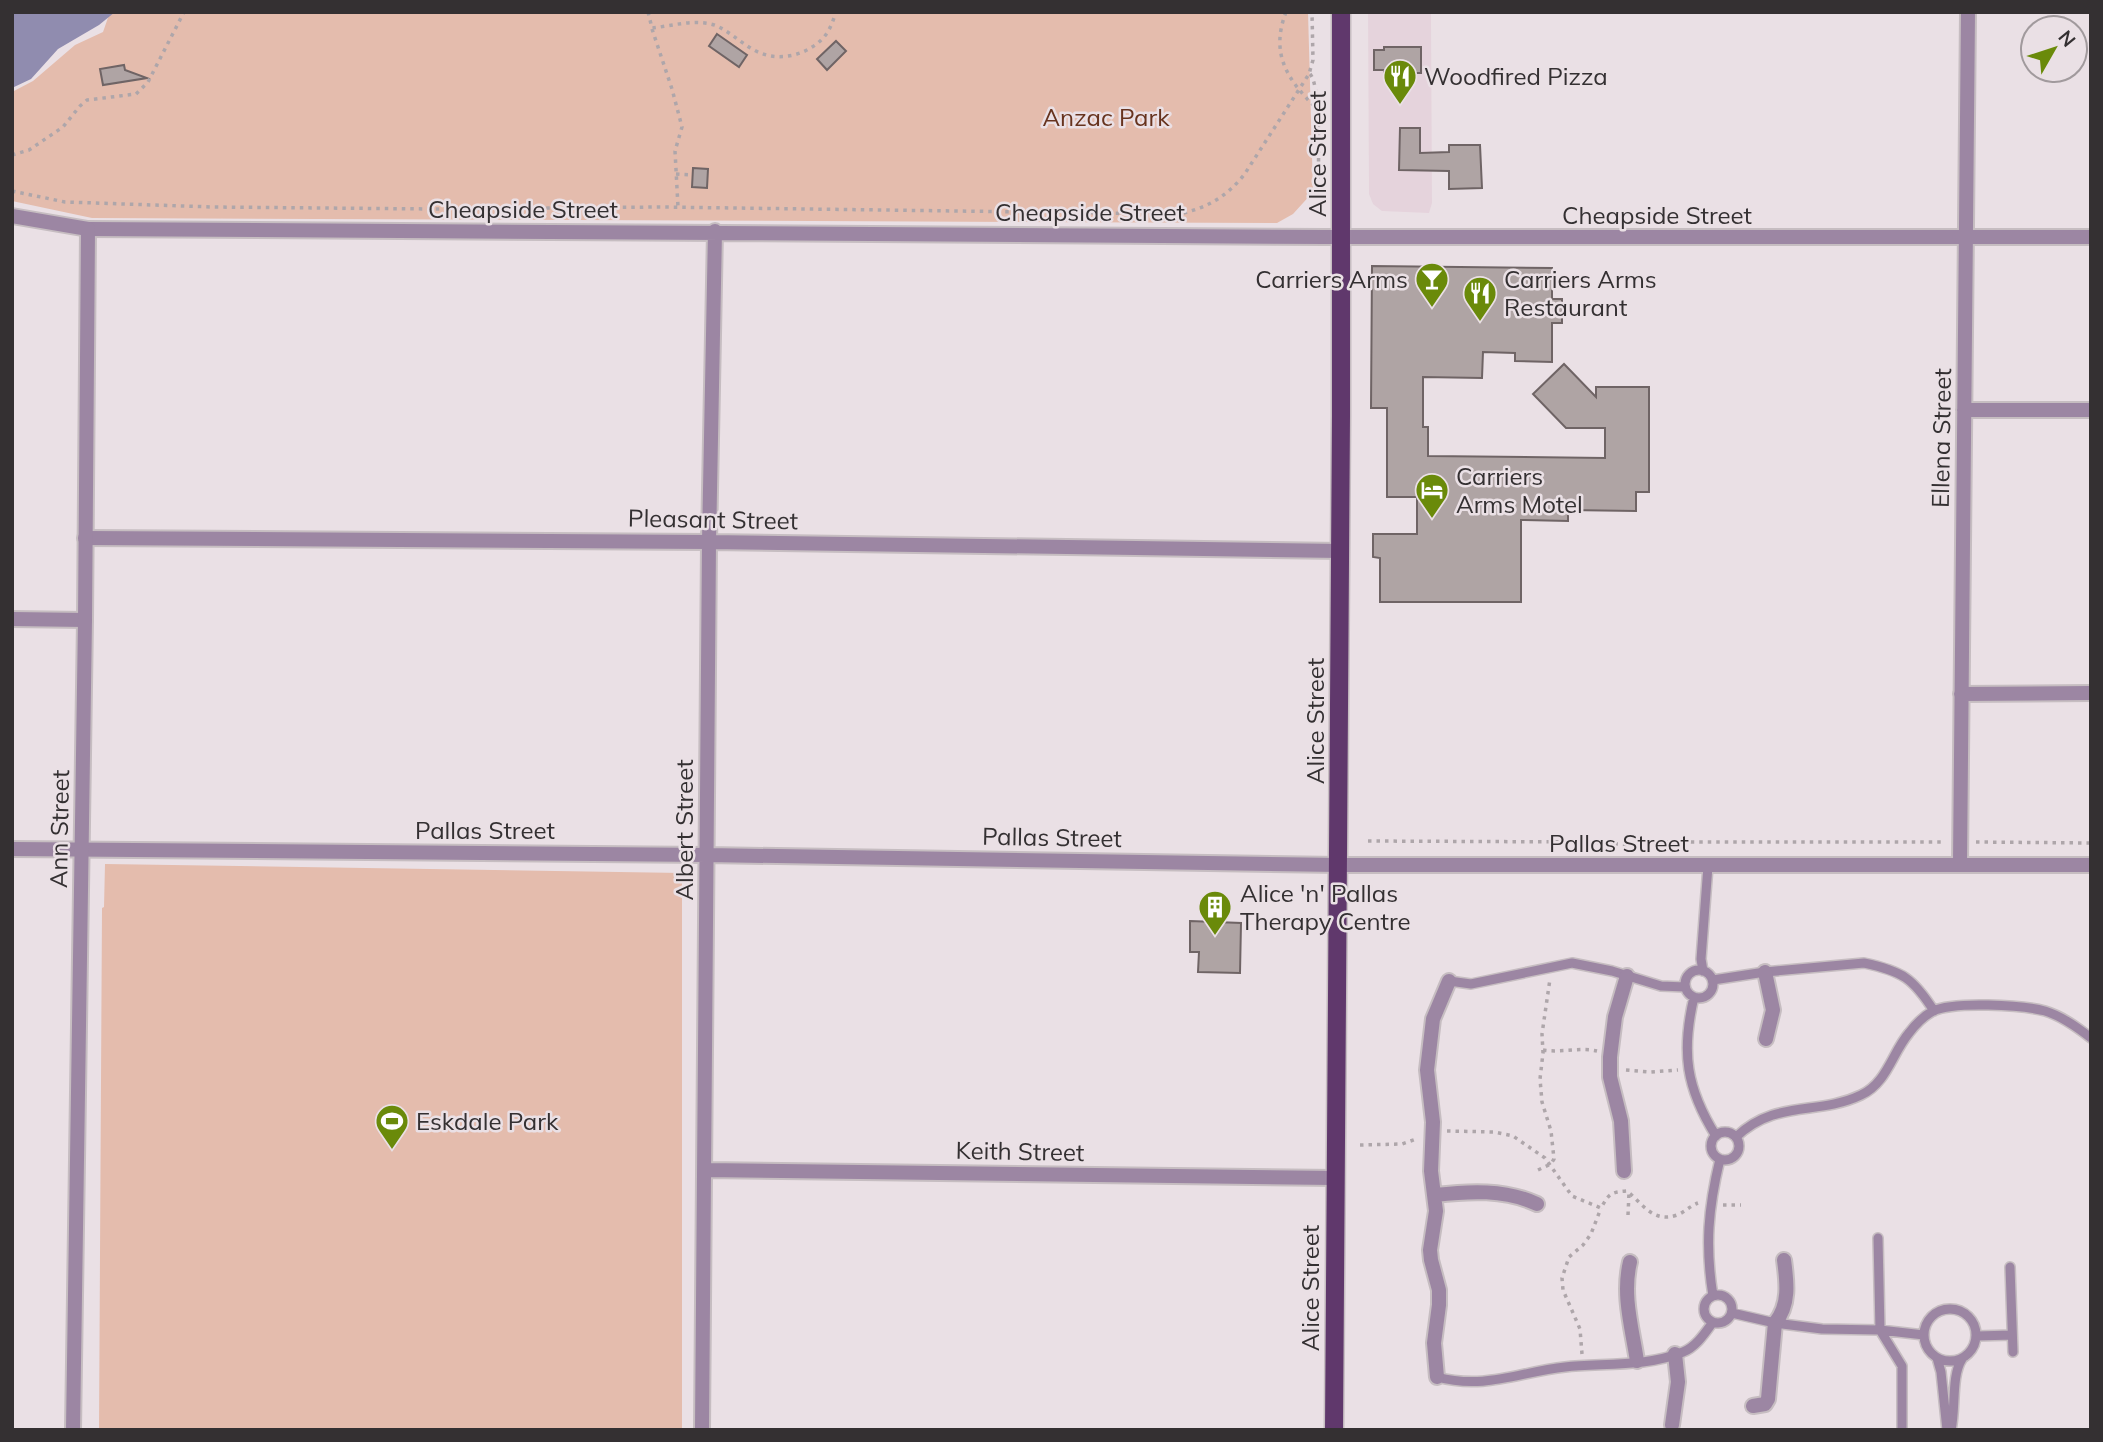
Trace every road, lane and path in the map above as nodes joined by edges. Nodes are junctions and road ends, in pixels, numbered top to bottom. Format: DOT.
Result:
graph roads {
  1 [pos="184,12"];
  2 [pos="648,12"];
  3 [pos="836,12"];
  4 [pos="1286,12"];
  5 [pos="1312,12"];
  6 [pos="1341,12"];
  7 [pos="1968,12"];
  8 [pos="652,28"];
  9 [pos="1309,74"];
  10 [pos="1299,91"];
  11 [pos="1317,110"];
  12 [pos="12,155"];
  13 [pos="676,174"];
  14 [pos="692,175"];
  15 [pos="12,191"];
  16 [pos="1318,193"];
  17 [pos="678,207"];
  18 [pos="12,216"];
  19 [pos="88,229"];
  20 [pos="715,232"];
  21 [pos="1342,237"];
  22 [pos="2091,237"];
  23 [pos="1966,238"];
  24 [pos="2091,410"];
  25 [pos="1964,411"];
  26 [pos="85,538"];
  27 [pos="709,541"];
  28 [pos="1340,551"];
  29 [pos="12,619"];
  30 [pos="85,620"];
  31 [pos="2091,693"];
  32 [pos="1961,694"];
  33 [pos="1368,841"];
  34 [pos="1942,842"];
  35 [pos="1978,842"];
  36 [pos="2091,843"];
  37 [pos="12,849"];
  38 [pos="81,850"];
  39 [pos="707,855"];
  40 [pos="1338,864"];
  41 [pos="1960,864"];
  42 [pos="2091,865"];
  43 [pos="1708,866"];
  44 [pos="1552,967"];
  45 [pos="1703,971"];
  46 [pos="1765,972"];
  47 [pos="1627,976"];
  48 [pos="1713,980"];
  49 [pos="1450,981"];
  50 [pos="1685,987"];
  51 [pos="1694,998"];
  52 [pos="1934,1011"];
  53 [pos="2091,1038"];
  54 [pos="1766,1040"];
  55 [pos="1543,1050"];
  56 [pos="1610,1063"];
  57 [pos="1689,1070"];
  58 [pos="1433,1133"];
  59 [pos="1716,1136"];
  60 [pos="1736,1137"];
  61 [pos="1360,1145"];
  62 [pos="1720,1159"];
  63 [pos="1550,1164"];
  64 [pos="705,1170"];
  65 [pos="1538,1170"];
  66 [pos="1624,1171"];
  67 [pos="1335,1178"];
  68 [pos="1629,1193"];
  69 [pos="1435,1195"];
  70 [pos="1701,1203"];
  71 [pos="1537,1204"];
  72 [pos="1718,1205"];
  73 [pos="1741,1205"];
  74 [pos="1601,1208"];
  75 [pos="1628,1215"];
  76 [pos="1878,1238"];
  77 [pos="1784,1260"];
  78 [pos="1630,1262"];
  79 [pos="2010,1267"];
  80 [pos="1713,1296"];
  81 [pos="1732,1313"];
  82 [pos="1713,1322"];
  83 [pos="1775,1323"];
  84 [pos="1880,1330"];
  85 [pos="1924,1335"];
  86 [pos="2012,1335"];
  87 [pos="1977,1336"];
  88 [pos="2013,1352"];
  89 [pos="1675,1354"];
  90 [pos="1937,1358"];
  91 [pos="1963,1358"];
  92 [pos="1637,1361"];
  93 [pos="1584,1365"];
  94 [pos="1437,1377"];
  95 [pos="1753,1406"];
  96 [pos="1672,1425"];
  97 [pos="73,1430"];
  98 [pos="702,1430"];
  99 [pos="1334,1430"];
  100 [pos="1902,1430"];
  101 [pos="1949,1430"];
  1 -- 12 [label="path"];
  2 -- 8 [label="path"];
  3 -- 8 [label="path"];
  4 -- 10 [label="path"];
  5 -- 9 [label="path"];
  6 -- 21 [label="main road, Alice Street"];
  7 -- 23 [label="street, Ellena Street"];
  8 -- 13 [label="path"];
  9 -- 10 [label="path"];
  9 -- 11 [label="path"];
  10 -- 11 [label="path"];
  10 -- 17 [label="path"];
  11 -- 16 [label="path"];
  13 -- 14 [label="path"];
  13 -- 17 [label="path"];
  15 -- 17 [label="path"];
  18 -- 19 [label="street, Cheapside Street"];
  19 -- 20 [label="street, Cheapside Street"];
  19 -- 26 [label="street, Ann Street"];
  20 -- 21 [label="street, Cheapside Street"];
  20 -- 27 [label="street, Albert Street"];
  21 -- 23 [label="street, Cheapside Street"];
  21 -- 28 [label="main road, Alice Street"];
  22 -- 23 [label="street, Cheapside Street"];
  23 -- 25 [label="street, Ellena Street"];
  24 -- 25 [label="street"];
  25 -- 32 [label="street, Ellena Street"];
  26 -- 27 [label="street, Pleasant Street"];
  26 -- 30 [label="street, Ann Street"];
  27 -- 28 [label="street, Pleasant Street"];
  27 -- 39 [label="street, Albert Street"];
  28 -- 40 [label="main road, Alice Street"];
  29 -- 30 [label="street"];
  30 -- 38 [label="street, Ann Street"];
  31 -- 32 [label="street"];
  32 -- 41 [label="street, Ellena Street"];
  33 -- 34 [label="path"];
  35 -- 36 [label="path"];
  37 -- 38 [label="street, Pallas Street"];
  38 -- 39 [label="street, Pallas Street"];
  38 -- 97 [label="street, Ann Street"];
  39 -- 40 [label="street, Pallas Street"];
  39 -- 64 [label="street, Albert Street"];
  40 -- 43 [label="street, Pallas Street"];
  40 -- 67 [label="main road, Alice Street"];
  41 -- 42 [label="street, Pallas Street"];
  41 -- 43 [label="street, Pallas Street"];
  43 -- 45 [label="lane"];
  44 -- 47 [label="lane"];
  44 -- 49 [label="lane"];
  44 -- 55 [label="path"];
  45 -- 48 [label="lane"];
  45 -- 50 [label="lane"];
  46 -- 48 [label="lane"];
  46 -- 52 [label="lane"];
  46 -- 54 [label="street"];
  47 -- 50 [label="lane"];
  47 -- 56 [label="street"];
  48 -- 51 [label="lane"];
  49 -- 58 [label="street"];
  50 -- 51 [label="lane"];
  51 -- 57 [label="lane"];
  52 -- 53 [label="lane"];
  52 -- 60 [label="lane"];
  55 -- 56 [label="path"];
  55 -- 63 [label="path"];
  56 -- 57 [label="path"];
  56 -- 66 [label="street"];
  57 -- 59 [label="lane"];
  58 -- 61 [label="path"];
  58 -- 63 [label="path"];
  58 -- 69 [label="street"];
  59 -- 60 [label="lane"];
  59 -- 62 [label="lane"];
  60 -- 62 [label="lane"];
  62 -- 80 [label="lane"];
  63 -- 65 [label="path"];
  63 -- 74 [label="path"];
  64 -- 67 [label="street, Keith Street"];
  64 -- 98 [label="street, Albert Street"];
  66 -- 68 [label="path"];
  67 -- 99 [label="main road, Alice Street"];
  68 -- 70 [label="path"];
  68 -- 74 [label="path"];
  68 -- 75 [label="path"];
  69 -- 71 [label="street"];
  69 -- 94 [label="street"];
  72 -- 73 [label="path"];
  74 -- 93 [label="path"];
  76 -- 84 [label="lane"];
  77 -- 83 [label="street"];
  78 -- 92 [label="street"];
  79 -- 86 [label="lane"];
  80 -- 81 [label="lane"];
  80 -- 82 [label="lane"];
  81 -- 82 [label="lane"];
  81 -- 83 [label="lane"];
  82 -- 89 [label="lane"];
  83 -- 84 [label="lane"];
  83 -- 95 [label="street"];
  84 -- 85 [label="lane"];
  84 -- 100 [label="lane"];
  85 -- 87 [label="lane"];
  85 -- 90 [label="lane"];
  86 -- 87 [label="lane"];
  86 -- 88 [label="lane"];
  87 -- 91 [label="lane"];
  89 -- 92 [label="lane"];
  89 -- 96 [label="street"];
  90 -- 91 [label="lane"];
  90 -- 101 [label="lane"];
  91 -- 101 [label="lane"];
  92 -- 93 [label="lane"];
  93 -- 94 [label="lane"];
}
